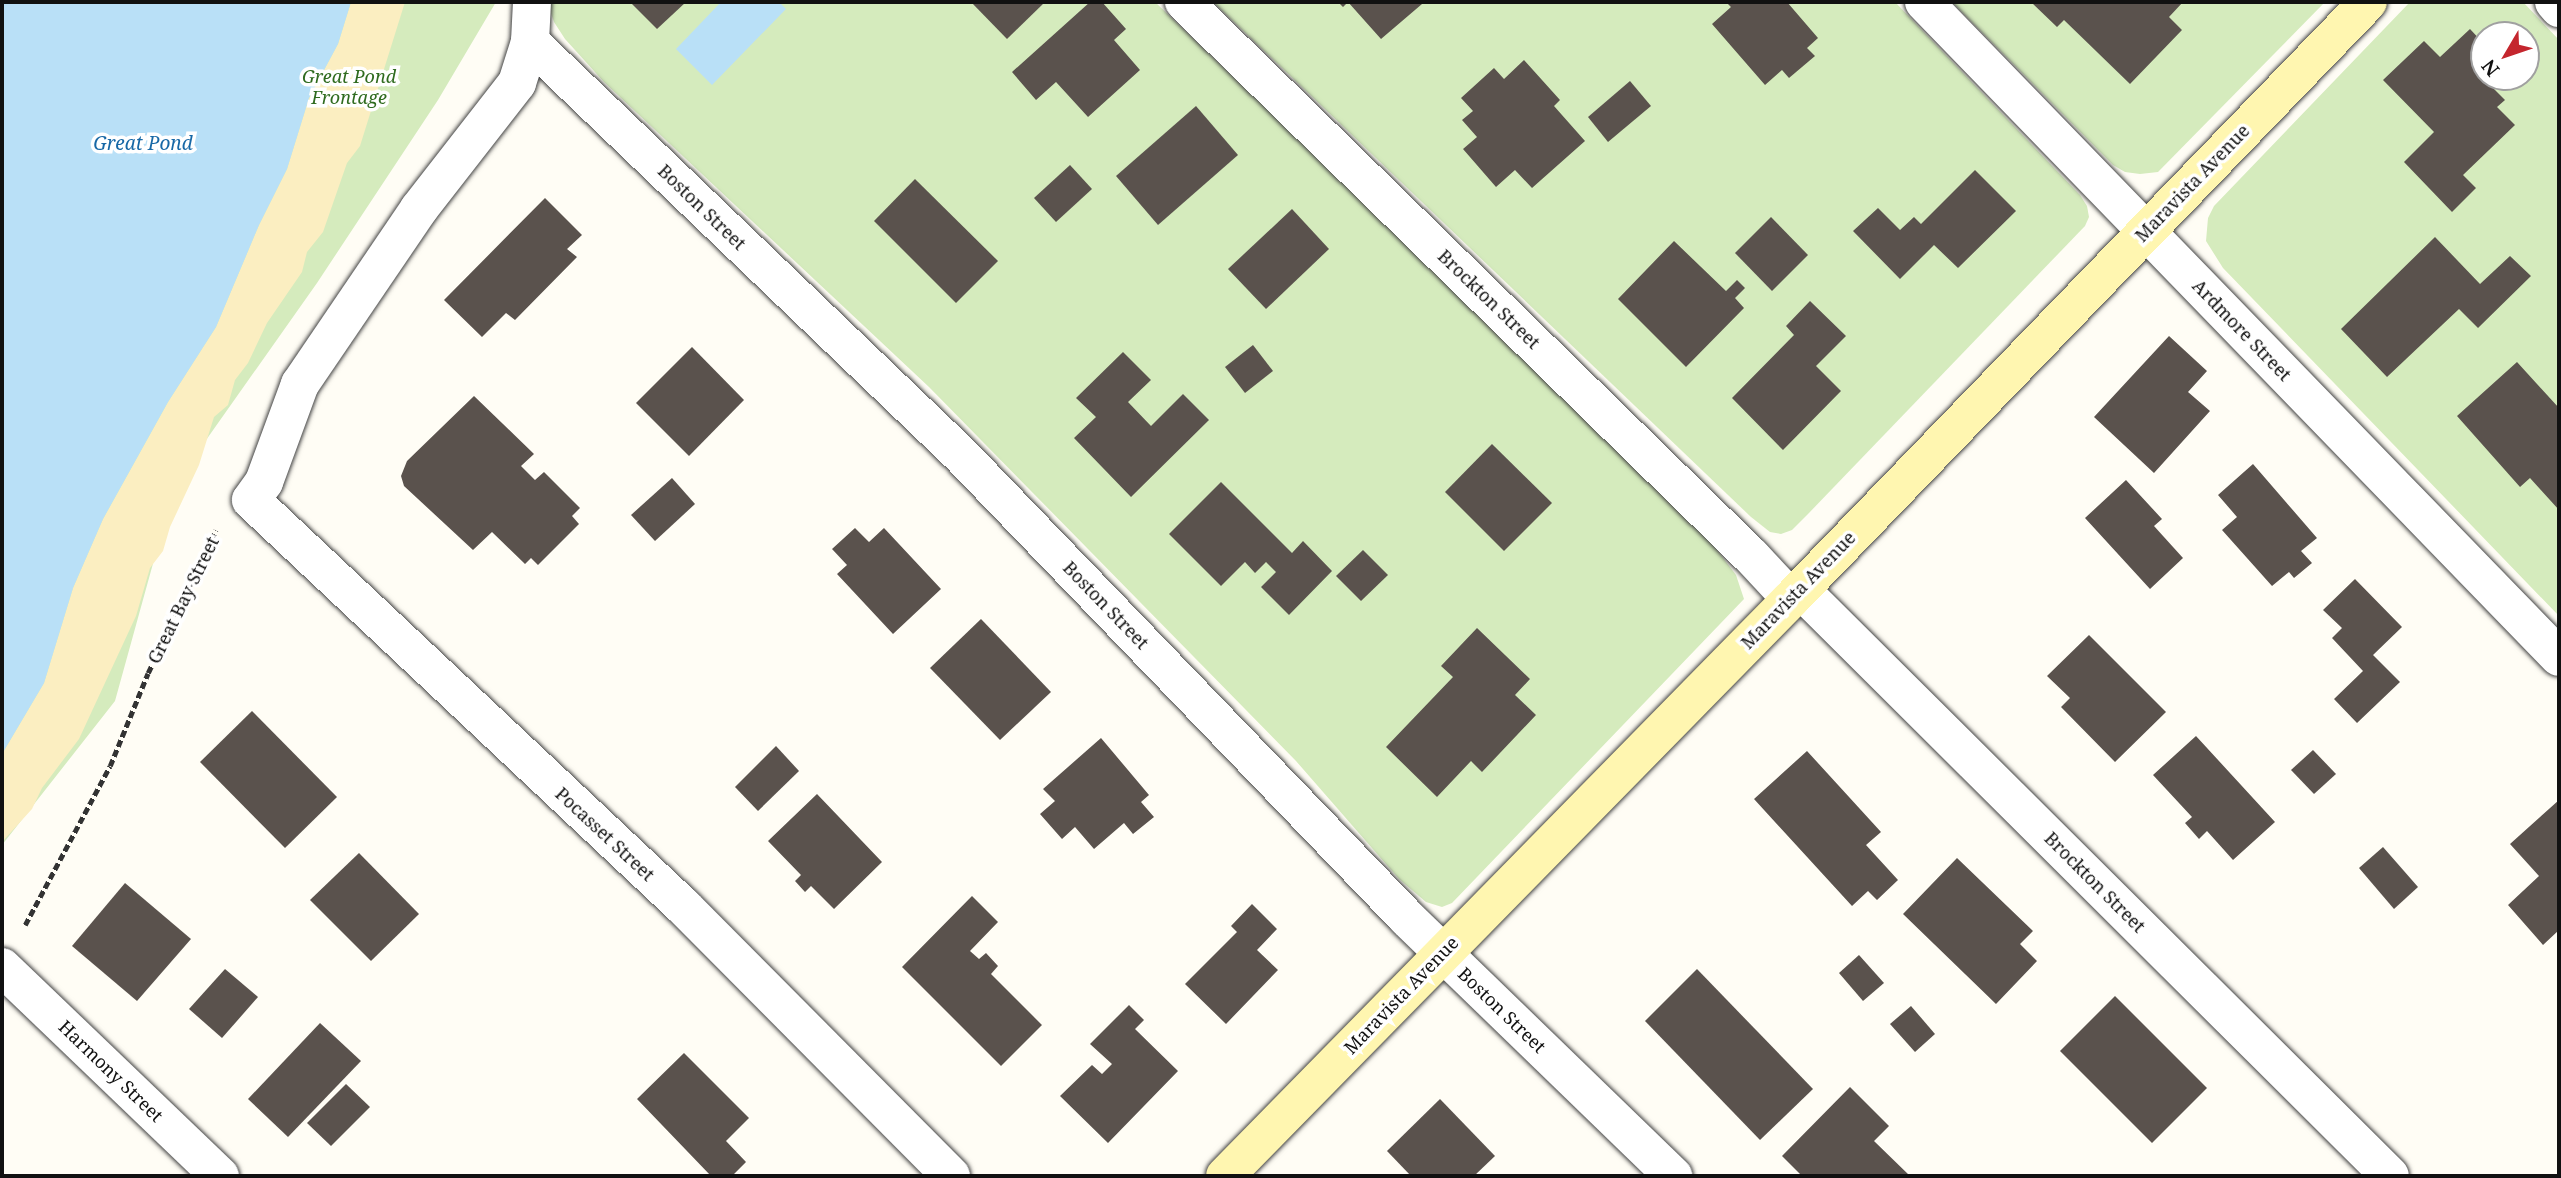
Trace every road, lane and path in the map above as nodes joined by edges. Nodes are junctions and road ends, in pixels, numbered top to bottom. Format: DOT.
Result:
graph roads {
  1 [pos="532,2"];
  2 [pos="1184,2"];
  3 [pos="1924,2"];
  4 [pos="2368,2"];
  5 [pos="2554,2"];
  6 [pos="2559,8"];
  7 [pos="530,42"];
  8 [pos="2146,231"];
  9 [pos="251,500"];
  10 [pos="1795,594"];
  11 [pos="2559,657"];
  12 [pos="1443,953"];
  13 [pos="2,967"];
  14 [pos="220,1176"];
  15 [pos="951,1176"];
  16 [pos="1225,1176"];
  17 [pos="1673,1176"];
  18 [pos="2390,1176"];
  1 -- 7 [label="street"];
  2 -- 10 [label="street, Brockton Street"];
  3 -- 8 [label="street, Ardmore Street"];
  4 -- 8 [label="main road, Maravista Avenue"];
  5 -- 6 [label="street"];
  7 -- 9 [label="street"];
  7 -- 12 [label="street, Boston Street"];
  8 -- 10 [label="main road, Maravista Avenue"];
  8 -- 11 [label="street, Ardmore Street"];
  9 -- 13 [label="path, Great Bay Street"];
  9 -- 15 [label="street, Pocasset Street"];
  10 -- 12 [label="main road, Maravista Avenue"];
  10 -- 18 [label="street, Brockton Street"];
  12 -- 16 [label="main road, Maravista Avenue"];
  12 -- 17 [label="street, Boston Street"];
  13 -- 14 [label="street, Harmony Street"];
}
